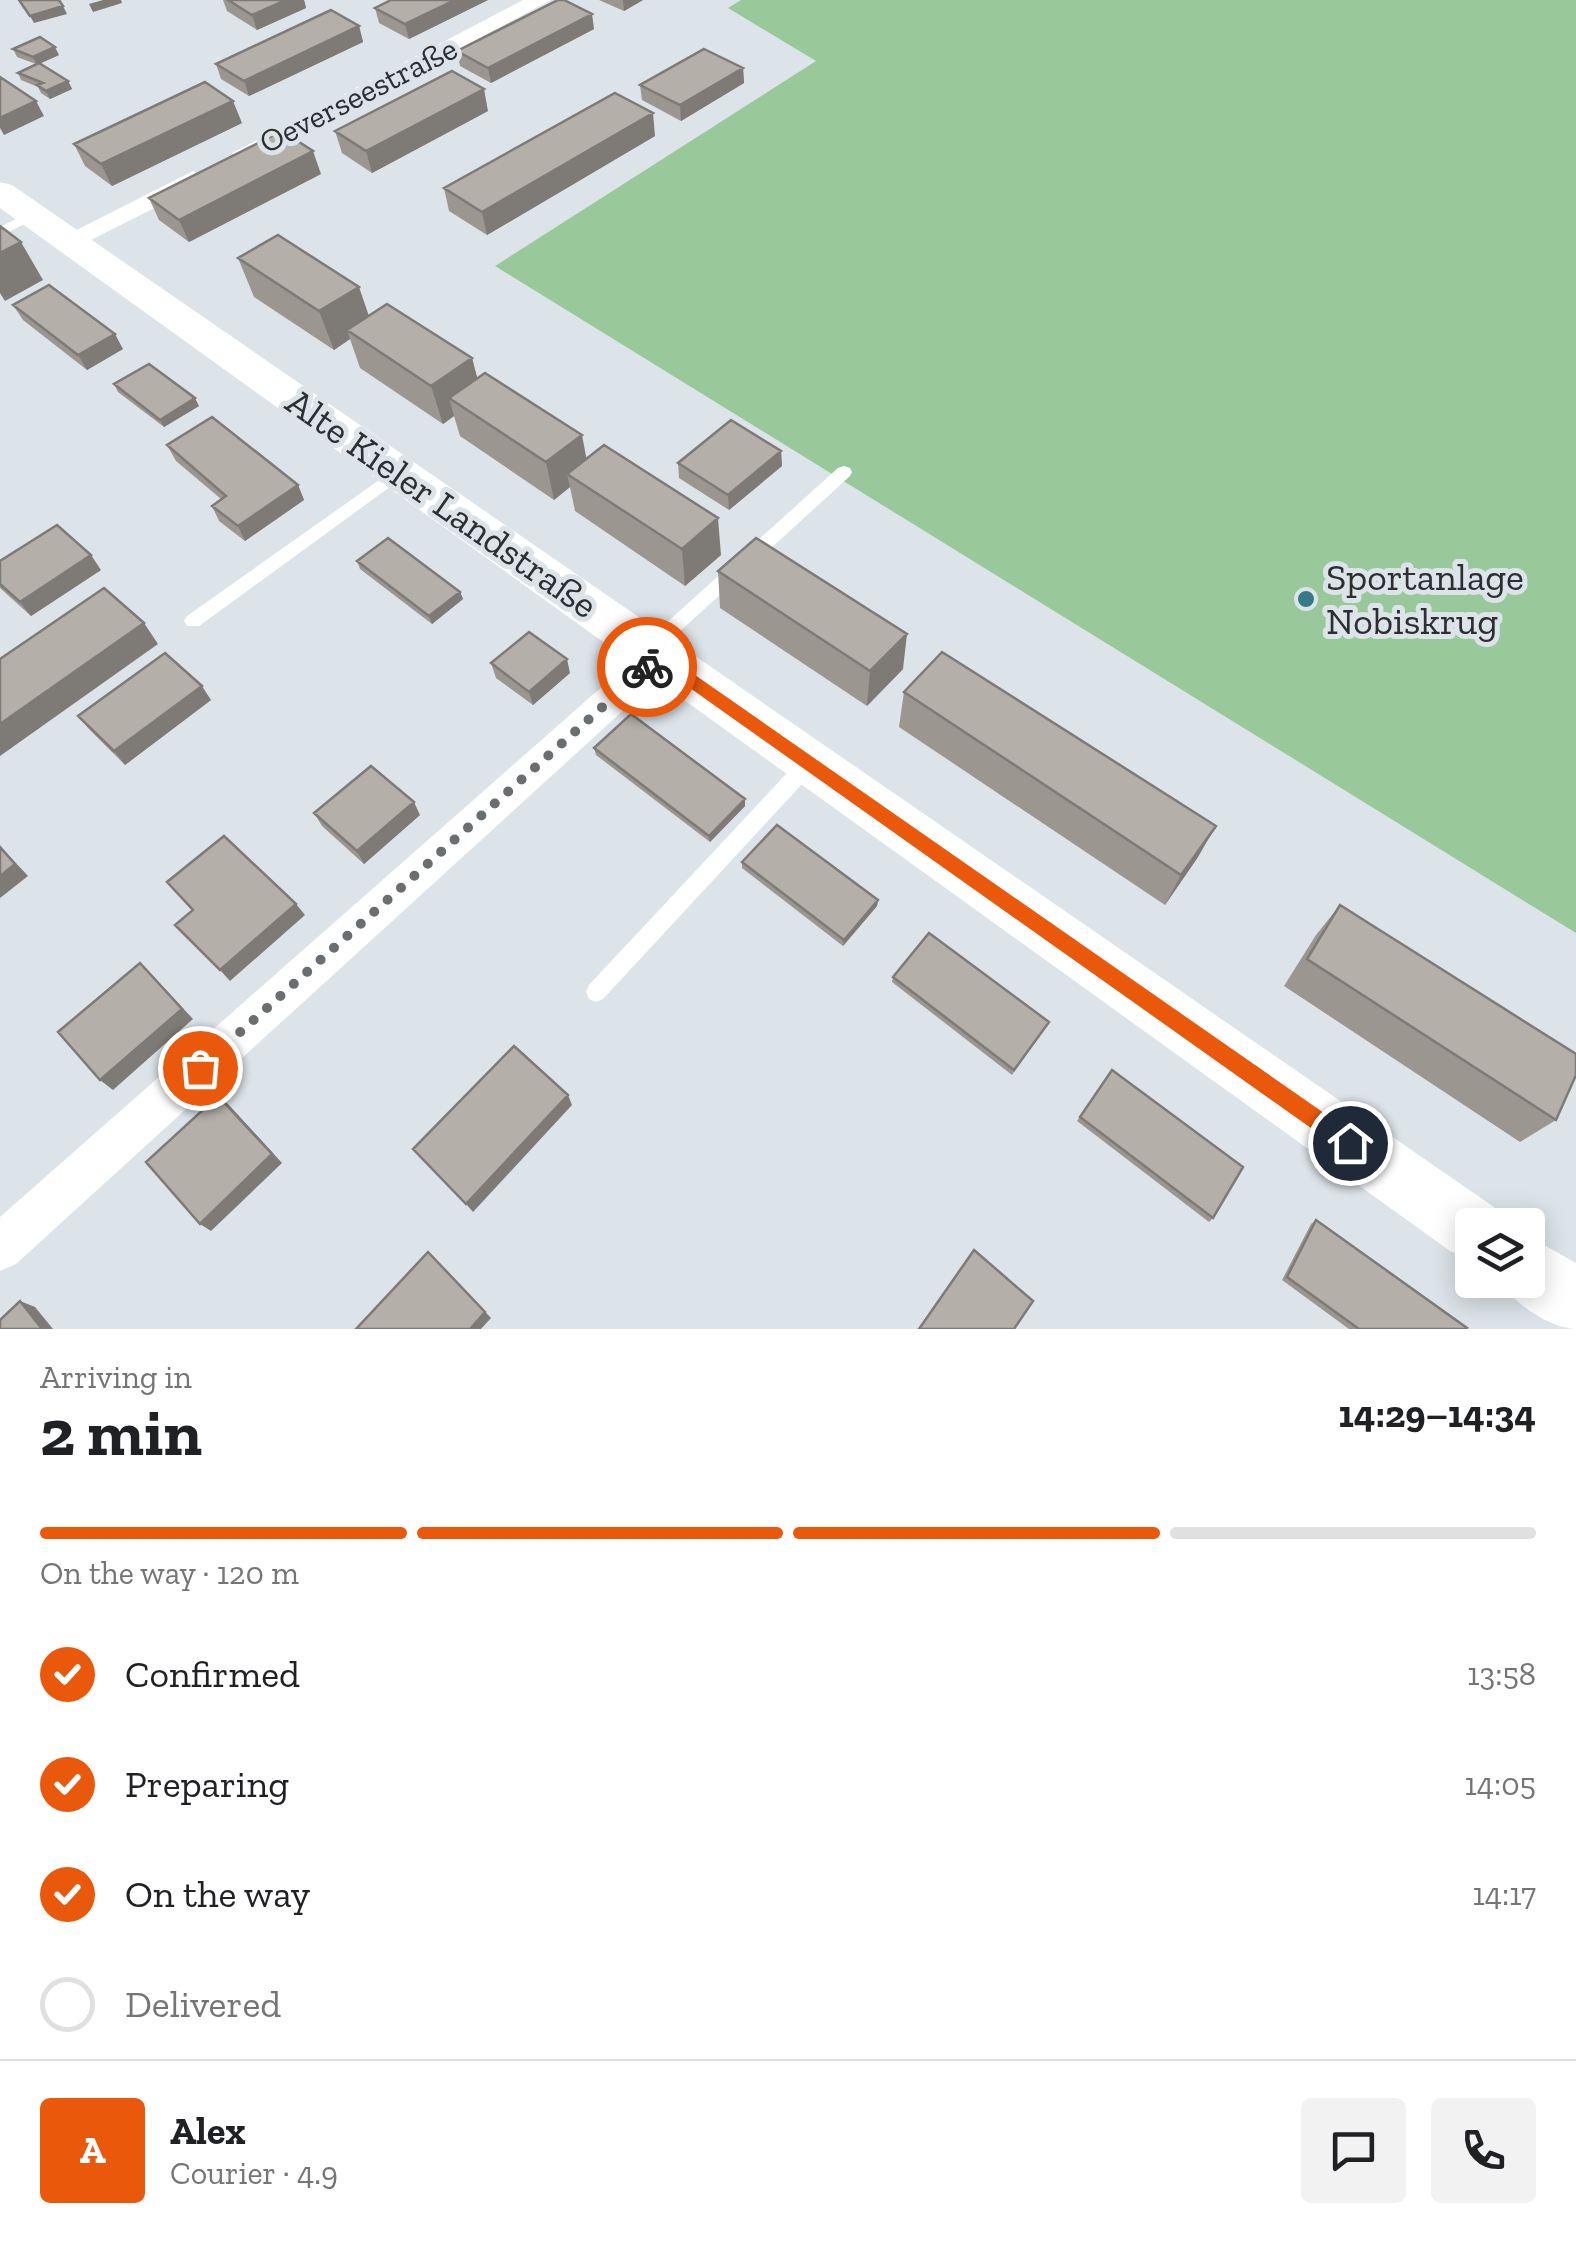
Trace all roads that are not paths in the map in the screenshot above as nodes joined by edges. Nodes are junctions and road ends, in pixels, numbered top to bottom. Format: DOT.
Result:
graph roads {
  1 [pos="540,0"];
  2 [pos="25,220"];
  3 [pos="400,472"];
  4 [pos="844,472"];
  5 [pos="193,621"];
  6 [pos="654,653"];
  7 [pos="810,762"];
  8 [pos="596,992"];
  9 [pos="1455,1218"];
  10 [pos="0,1248"];
  11 [pos="1545,1280"];
  12 [pos="1576,1302"];
  1 -- 2 [label="street, Oeverseestraße"];
  2 -- 3 [label="street, Alte Kieler Landstraße"];
  3 -- 5 [label="lane"];
  3 -- 6 [label="street, Alte Kieler Landstraße"];
  4 -- 6 [label="lane"];
  6 -- 7 [label="street, Alte Kieler Landstraße"];
  6 -- 10 [label="street"];
  7 -- 8 [label="lane"];
  7 -- 9 [label="street, Alte Kieler Landstraße"];
  11 -- 12 [label="street"];
}
